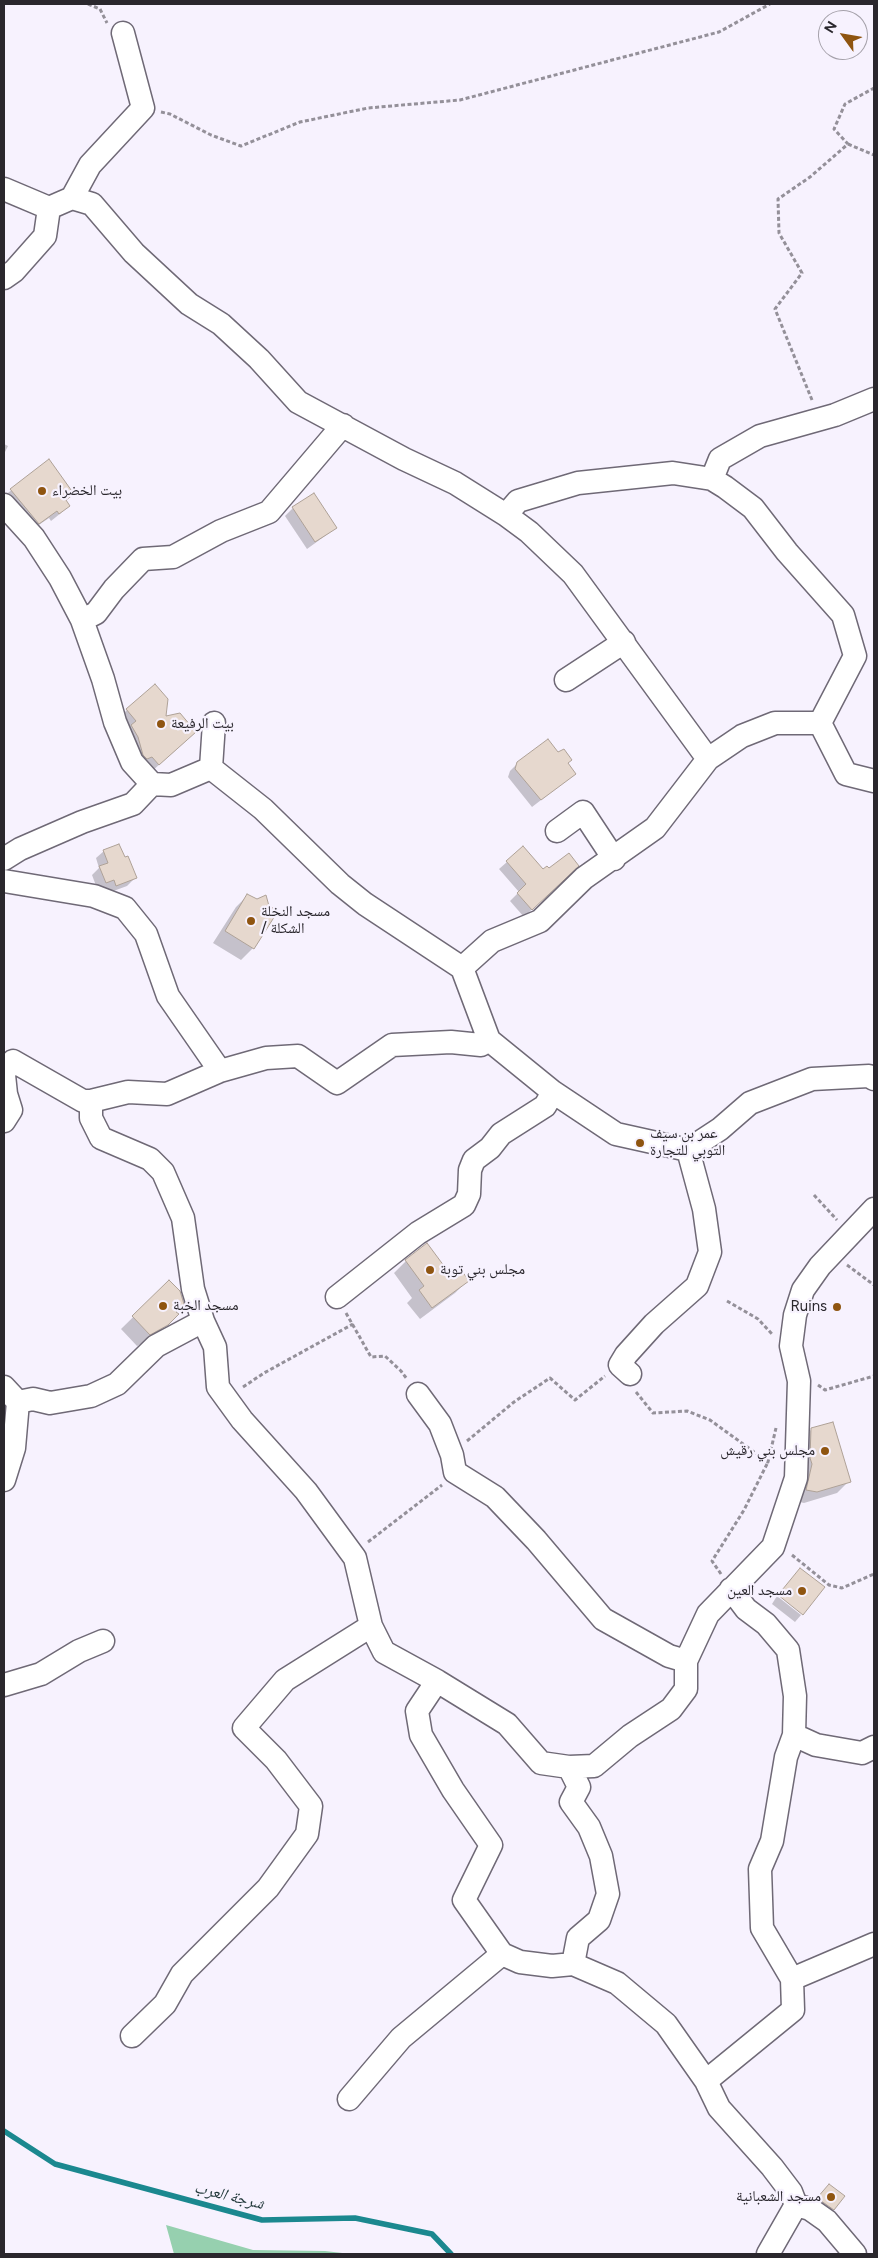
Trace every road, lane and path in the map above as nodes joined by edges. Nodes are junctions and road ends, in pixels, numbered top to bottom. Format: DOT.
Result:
graph roads {
  1 [pos="88,4"];
  2 [pos="770,4"];
  3 [pos="123,33"];
  4 [pos="874,88"];
  5 [pos="143,108"];
  6 [pos="848,144"];
  7 [pos="874,155"];
  8 [pos="4,189"];
  9 [pos="72,198"];
  10 [pos="49,208"];
  11 [pos="4,278"];
  12 [pos="874,399"];
  13 [pos="820,419"];
  14 [pos="343,425"];
  15 [pos="712,479"];
  16 [pos="4,505"];
  17 [pos="506,515"];
  18 [pos="82,620"];
  19 [pos="624,642"];
  20 [pos="566,680"];
  21 [pos="214,723"];
  22 [pos="820,724"];
  23 [pos="708,759"];
  24 [pos="211,768"];
  25 [pos="874,781"];
  26 [pos="152,784"];
  27 [pos="557,831"];
  28 [pos="4,859"];
  29 [pos="614,859"];
  30 [pos="4,881"];
  31 [pos="462,968"];
  32 [pos="489,1040"];
  33 [pos="6,1065"];
  34 [pos="220,1071"];
  35 [pos="872,1073"];
  36 [pos="554,1092"];
  37 [pos="91,1101"];
  38 [pos="4,1121"];
  39 [pos="688,1150"];
  40 [pos="814,1195"];
  41 [pos="874,1209"];
  42 [pos="850,1233"];
  43 [pos="833,1250"];
  44 [pos="874,1286"];
  45 [pos="337,1297"];
  46 [pos="727,1301"];
  47 [pos="203,1321"];
  48 [pos="353,1324"];
  49 [pos="791,1346"];
  50 [pos="625,1370"];
  51 [pos="797,1371"];
  52 [pos="874,1376"];
  53 [pos="11,1394"];
  54 [pos="418,1394"];
  55 [pos="226,1399"];
  56 [pos="776,1427"];
  57 [pos="768,1462"];
  58 [pos="453,1463"];
  59 [pos="4,1480"];
  60 [pos="773,1547"];
  61 [pos="355,1558"];
  62 [pos="874,1574"];
  63 [pos="731,1589"];
  64 [pos="370,1626"];
  65 [pos="103,1641"];
  66 [pos="686,1661"];
  67 [pos="437,1681"];
  68 [pos="4,1685"];
  69 [pos="794,1735"];
  70 [pos="874,1747"];
  71 [pos="569,1767"];
  72 [pos="874,1944"];
  73 [pos="502,1954"];
  74 [pos="573,1964"];
  75 [pos="792,1979"];
  76 [pos="132,2036"];
  77 [pos="706,2081"];
  78 [pos="349,2099"];
  79 [pos="796,2205"];
  80 [pos="768,2254"];
  81 [pos="855,2254"];
  1 -- 3 [label="path"];
  2 -- 5 [label="path"];
  3 -- 5 [label="street"];
  4 -- 6 [label="path"];
  5 -- 9 [label="street"];
  6 -- 7 [label="path"];
  6 -- 13 [label="path"];
  8 -- 10 [label="street"];
  9 -- 10 [label="street"];
  9 -- 14 [label="street"];
  10 -- 11 [label="street"];
  12 -- 13 [label="street"];
  13 -- 15 [label="street"];
  14 -- 17 [label="street"];
  14 -- 18 [label="street"];
  15 -- 17 [label="street"];
  15 -- 22 [label="street"];
  16 -- 18 [label="street"];
  17 -- 19 [label="street"];
  18 -- 26 [label="street"];
  19 -- 20 [label="street"];
  19 -- 23 [label="street"];
  21 -- 24 [label="street"];
  22 -- 23 [label="street"];
  22 -- 25 [label="street"];
  23 -- 29 [label="street"];
  24 -- 26 [label="street"];
  24 -- 31 [label="street"];
  26 -- 28 [label="street"];
  27 -- 29 [label="street"];
  29 -- 31 [label="street"];
  30 -- 34 [label="street"];
  31 -- 32 [label="street"];
  32 -- 34 [label="street"];
  32 -- 36 [label="street"];
  33 -- 37 [label="street"];
  33 -- 38 [label="street"];
  34 -- 37 [label="street"];
  35 -- 39 [label="street"];
  36 -- 39 [label="street"];
  36 -- 45 [label="street"];
  37 -- 47 [label="street"];
  39 -- 50 [label="street"];
  40 -- 42 [label="path"];
  41 -- 42 [label="street"];
  42 -- 43 [label="street"];
  43 -- 44 [label="path"];
  43 -- 49 [label="street"];
  45 -- 48 [label="path"];
  46 -- 49 [label="path"];
  47 -- 53 [label="street"];
  47 -- 55 [label="street"];
  48 -- 54 [label="path"];
  48 -- 55 [label="path"];
  49 -- 51 [label="street"];
  50 -- 57 [label="path"];
  50 -- 58 [label="path"];
  51 -- 52 [label="path"];
  51 -- 60 [label="street"];
  53 -- 59 [label="street"];
  54 -- 58 [label="street"];
  55 -- 61 [label="street"];
  56 -- 57 [label="path"];
  57 -- 63 [label="path"];
  58 -- 61 [label="path"];
  58 -- 66 [label="street"];
  60 -- 62 [label="path"];
  60 -- 63 [label="street"];
  61 -- 64 [label="street"];
  63 -- 66 [label="street"];
  63 -- 69 [label="street"];
  64 -- 67 [label="street"];
  64 -- 76 [label="street"];
  65 -- 68 [label="street"];
  66 -- 71 [label="street"];
  67 -- 71 [label="street"];
  67 -- 73 [label="street"];
  69 -- 70 [label="street"];
  69 -- 75 [label="street"];
  71 -- 74 [label="street"];
  72 -- 75 [label="street"];
  73 -- 74 [label="street"];
  73 -- 78 [label="street"];
  74 -- 77 [label="street"];
  75 -- 77 [label="street"];
  77 -- 79 [label="street"];
  79 -- 80 [label="street"];
  79 -- 81 [label="street"];
}
